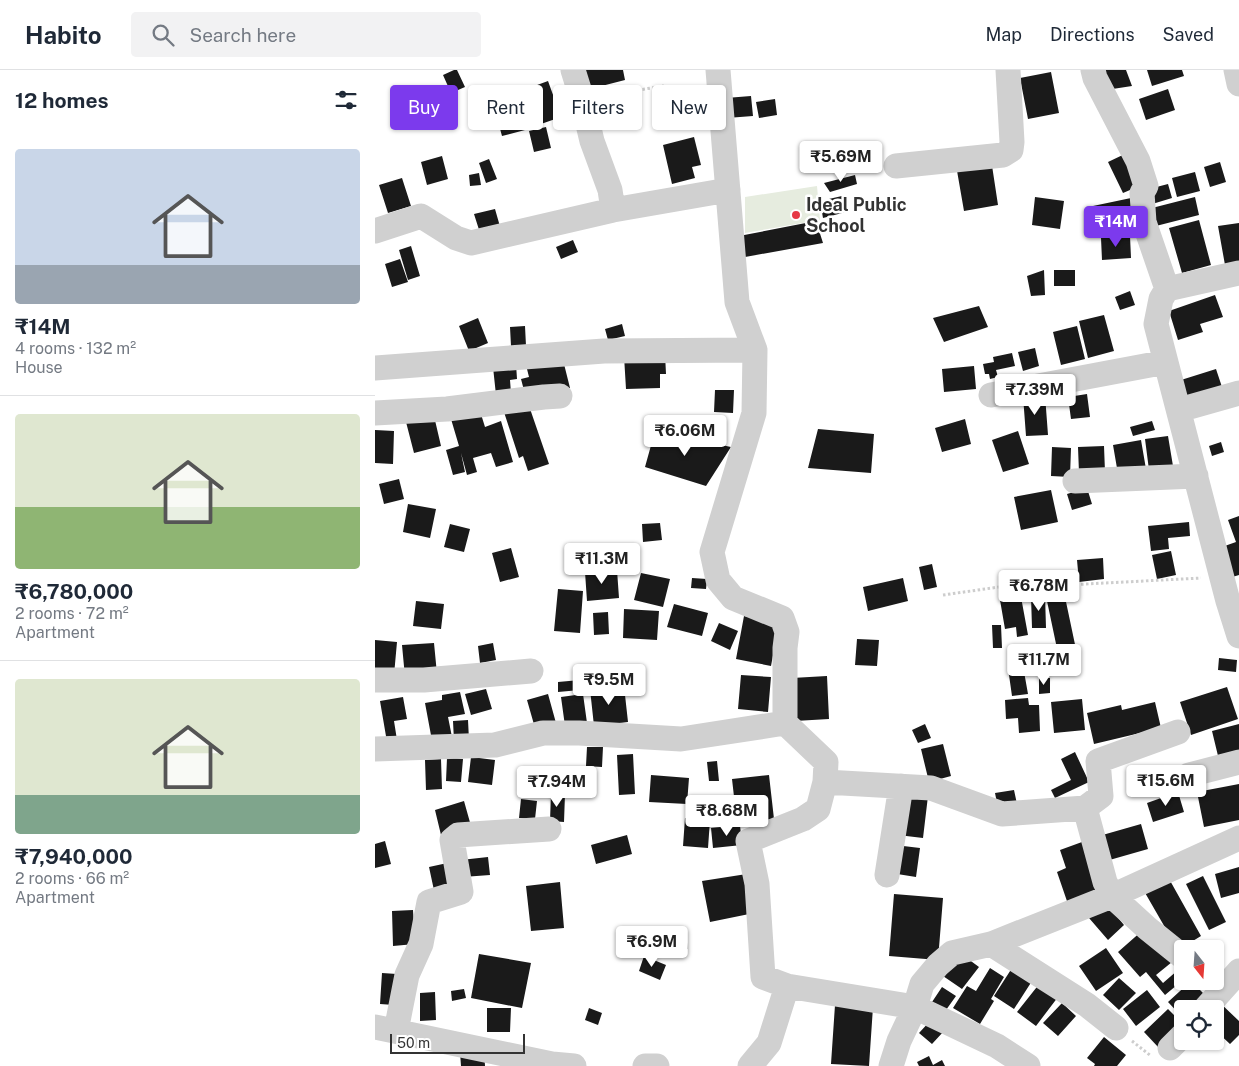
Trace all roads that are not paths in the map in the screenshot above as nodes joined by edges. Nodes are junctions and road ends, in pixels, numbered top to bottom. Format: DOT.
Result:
graph roads {
  1 [pos="573,70"];
  2 [pos="718,70"];
  3 [pos="1008,70"];
  4 [pos="1093,70"];
  5 [pos="1236,70"];
  6 [pos="1239,84"];
  7 [pos="896,166"];
  8 [pos="728,190"];
  9 [pos="613,210"];
  10 [pos="375,231"];
  11 [pos="1239,273"];
  12 [pos="1167,289"];
  13 [pos="755,350"];
  14 [pos="1166,362"];
  15 [pos="375,368"];
  16 [pos="1239,393"];
  17 [pos="991,394"];
  18 [pos="561,396"];
  19 [pos="1179,410"];
  20 [pos="375,413"];
  21 [pos="1196,476"];
  22 [pos="1075,481"];
  23 [pos="1239,636"];
  24 [pos="531,671"];
  25 [pos="375,680"];
  26 [pos="785,723"];
  27 [pos="1178,732"];
  28 [pos="375,749"];
  29 [pos="1239,762"];
  30 [pos="1189,774"];
  31 [pos="825,782"];
  32 [pos="901,786"];
  33 [pos="1085,808"];
  34 [pos="549,829"];
  35 [pos="1239,838"];
  36 [pos="887,875"];
  37 [pos="1112,896"];
  38 [pos="991,944"];
  39 [pos="1174,950"];
  40 [pos="787,986"];
  41 [pos="1229,986"];
  42 [pos="1214,1000"];
  43 [pos="915,1006"];
  44 [pos="1116,1028"];
  45 [pos="386,1029"];
  46 [pos="574,1066"];
  47 [pos="645,1066"];
  48 [pos="657,1066"];
  49 [pos="750,1066"];
  50 [pos="891,1066"];
  51 [pos="1028,1066"];
  1 -- 9 [label="street"];
  2 -- 8 [label="street"];
  3 -- 7 [label="street"];
  4 -- 12 [label="street"];
  5 -- 6 [label="street"];
  8 -- 9 [label="street"];
  8 -- 13 [label="street"];
  9 -- 10 [label="street"];
  11 -- 12 [label="street"];
  12 -- 14 [label="street"];
  13 -- 15 [label="street"];
  13 -- 26 [label="street"];
  14 -- 17 [label="street"];
  14 -- 19 [label="street"];
  16 -- 19 [label="street"];
  18 -- 20 [label="street"];
  19 -- 21 [label="street"];
  21 -- 22 [label="street"];
  21 -- 23 [label="street"];
  24 -- 25 [label="street"];
  26 -- 28 [label="street"];
  26 -- 31 [label="street"];
  27 -- 33 [label="street"];
  29 -- 30 [label="street"];
  31 -- 32 [label="street"];
  31 -- 40 [label="street"];
  32 -- 33 [label="street"];
  32 -- 36 [label="street"];
  33 -- 37 [label="street"];
  34 -- 45 [label="street"];
  35 -- 37 [label="street"];
  37 -- 38 [label="street"];
  37 -- 39 [label="street"];
  38 -- 43 [label="street"];
  38 -- 44 [label="street"];
  40 -- 43 [label="street"];
  40 -- 49 [label="street"];
  41 -- 42 [label="street"];
  43 -- 50 [label="street"];
  43 -- 51 [label="street"];
  45 -- 46 [label="street"];
  47 -- 48 [label="street"];
}
